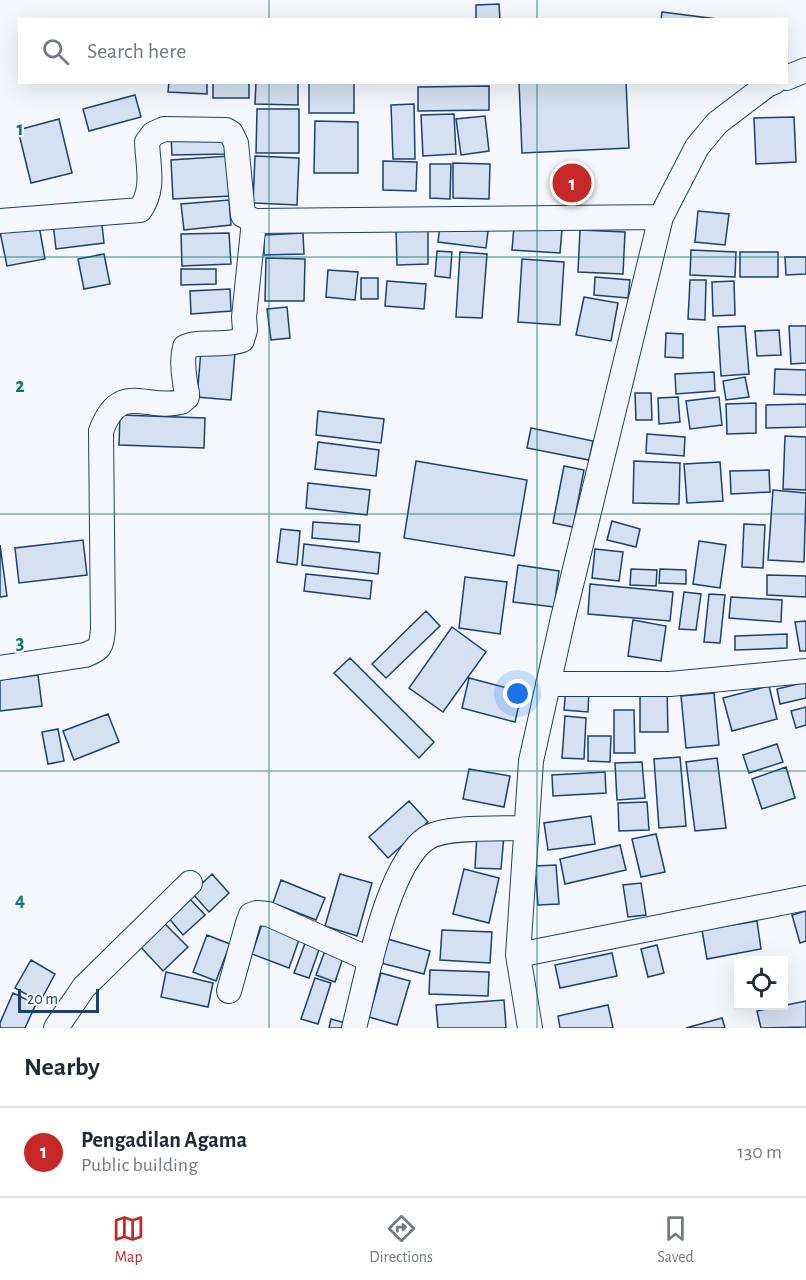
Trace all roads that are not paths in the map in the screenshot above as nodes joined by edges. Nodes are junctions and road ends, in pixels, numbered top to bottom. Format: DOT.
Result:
graph roads {
  1 [pos="806,70"];
  2 [pos="788,77"];
  3 [pos="769,84"];
  4 [pos="661,217"];
  5 [pos="0,221"];
  6 [pos="254,221"];
  7 [pos="0,668"];
  8 [pos="806,671"];
  9 [pos="548,684"];
  10 [pos="526,828"];
  11 [pos="190,883"];
  12 [pos="806,898"];
  13 [pos="518,955"];
  14 [pos="371,960"];
  15 [pos="229,991"];
  16 [pos="56,1028"];
  17 [pos="354,1028"];
  18 [pos="530,1028"];
  1 -- 2 [label="street"];
  3 -- 4 [label="street"];
  4 -- 6 [label="street"];
  4 -- 9 [label="street"];
  5 -- 6 [label="street"];
  6 -- 7 [label="street"];
  8 -- 9 [label="street"];
  9 -- 10 [label="street"];
  10 -- 13 [label="street"];
  10 -- 14 [label="street"];
  11 -- 16 [label="street"];
  12 -- 13 [label="street"];
  13 -- 18 [label="street"];
  14 -- 15 [label="street"];
  14 -- 17 [label="street"];
}
